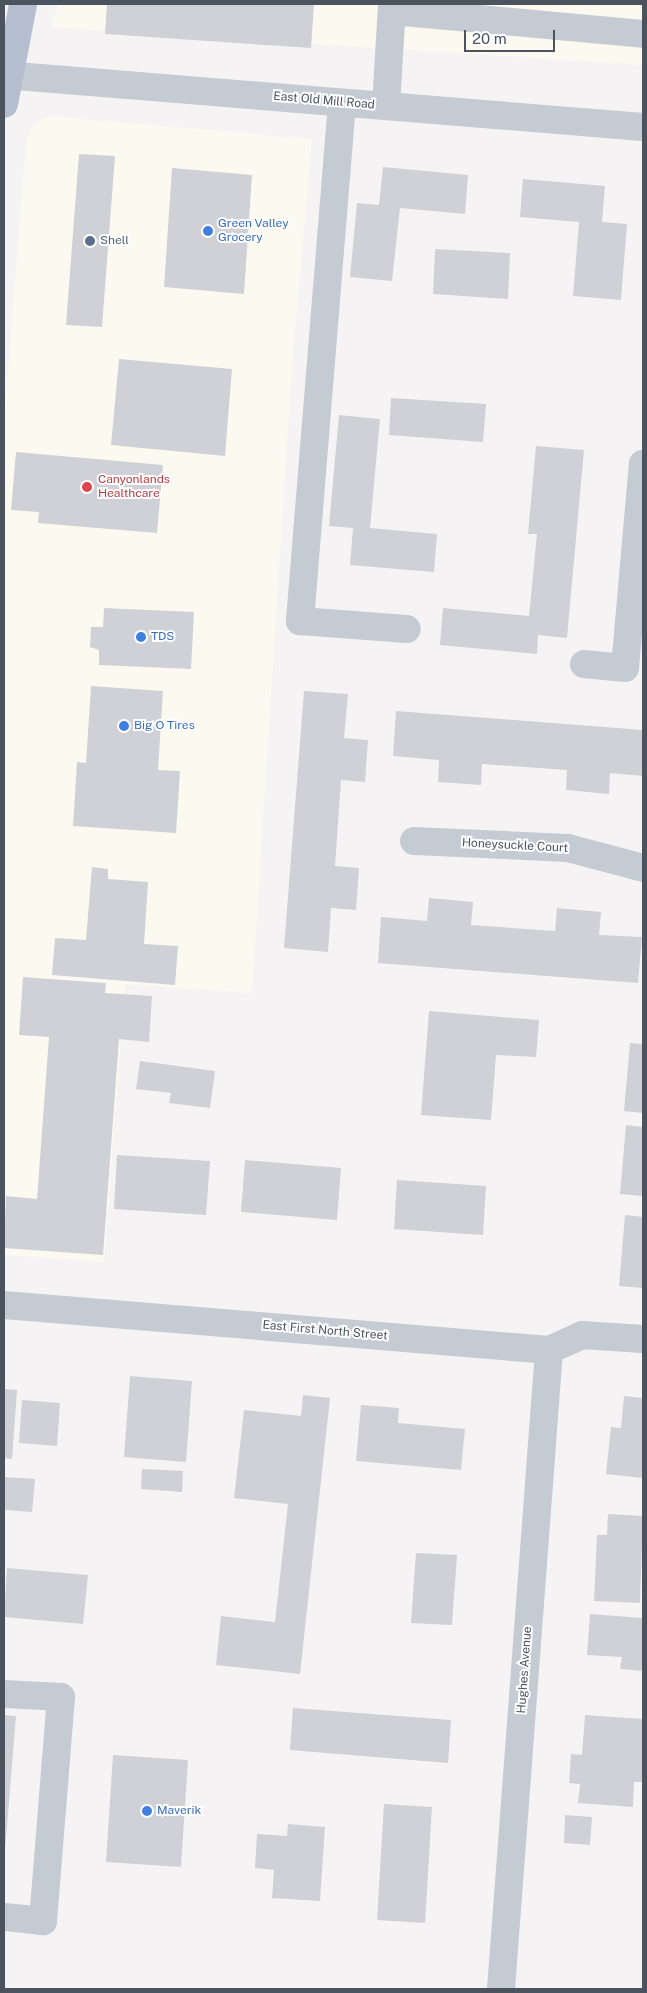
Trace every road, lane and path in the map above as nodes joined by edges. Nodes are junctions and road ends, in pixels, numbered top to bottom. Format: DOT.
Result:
graph roads {
  1 [pos="23,4"];
  2 [pos="392,7"];
  3 [pos="643,34"];
  4 [pos="6,75"];
  5 [pos="342,103"];
  6 [pos="4,104"];
  7 [pos="386,106"];
  8 [pos="643,128"];
  9 [pos="643,464"];
  10 [pos="407,629"];
  11 [pos="584,664"];
  12 [pos="414,841"];
  13 [pos="643,868"];
  14 [pos="4,1304"];
  15 [pos="643,1339"];
  16 [pos="548,1350"];
  17 [pos="4,1694"];
  18 [pos="4,1917"];
  19 [pos="501,1989"];
  1 -- 4 [label="main road"];
  2 -- 3 [label="street"];
  2 -- 7 [label="street"];
  4 -- 5 [label="street, East Old Mill Road"];
  4 -- 6 [label="main road"];
  5 -- 7 [label="street, East Old Mill Road"];
  5 -- 10 [label="street"];
  7 -- 8 [label="street, East Old Mill Road"];
  9 -- 11 [label="street"];
  12 -- 13 [label="street, Honeysuckle Court"];
  14 -- 16 [label="street, East First North Street"];
  15 -- 16 [label="street, East First North Street"];
  16 -- 19 [label="street, Hughes Avenue"];
  17 -- 18 [label="street"];
}
